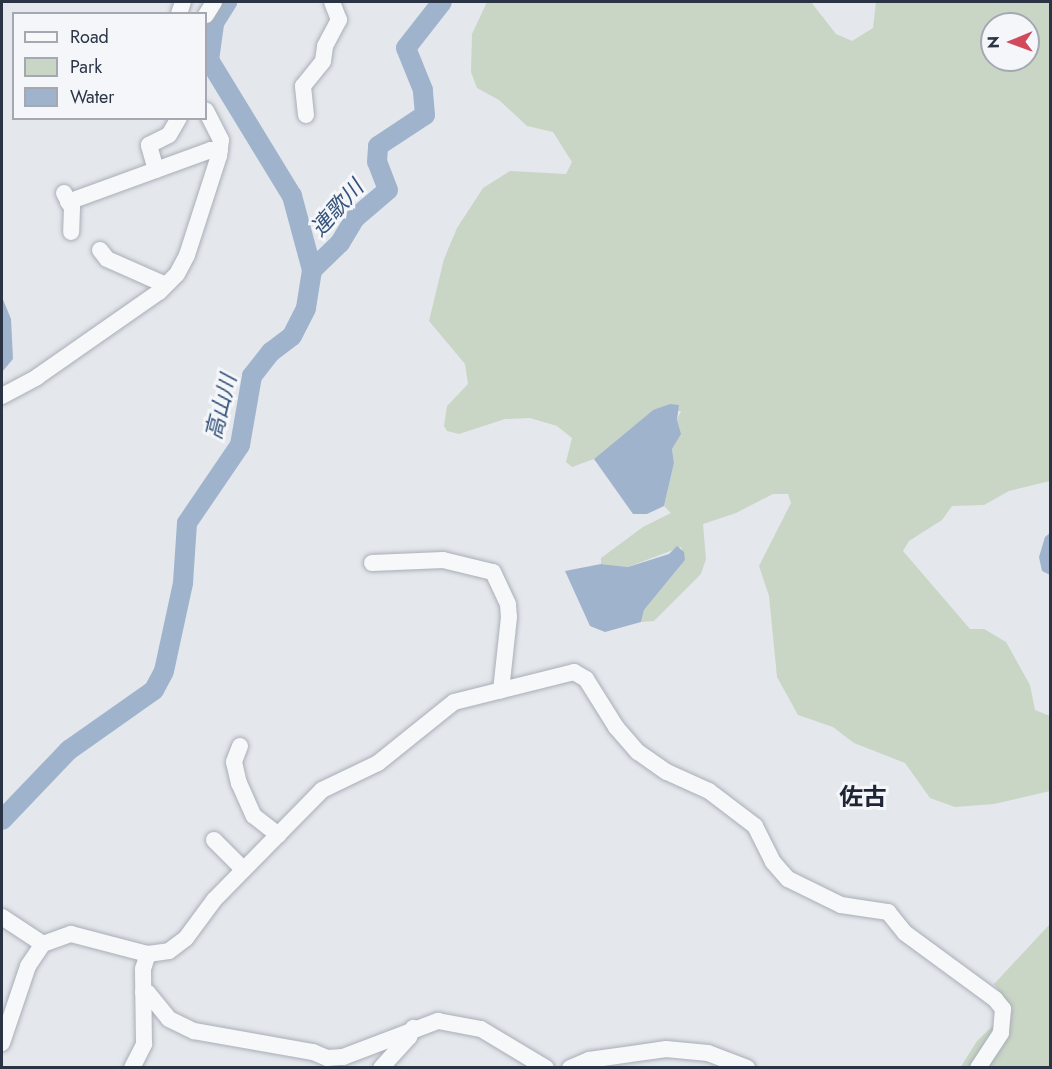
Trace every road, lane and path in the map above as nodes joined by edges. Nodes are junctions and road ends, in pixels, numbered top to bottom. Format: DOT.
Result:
graph roads {
  1 [pos="332,2"];
  2 [pos="207,113"];
  3 [pos="306,115"];
  4 [pos="178,120"];
  5 [pos="220,150"];
  6 [pos="156,170"];
  7 [pos="71,232"];
  8 [pos="100,250"];
  9 [pos="166,285"];
  10 [pos="2,396"];
  11 [pos="372,563"];
  12 [pos="501,691"];
  13 [pos="240,746"];
  14 [pos="278,835"];
  15 [pos="214,840"];
  16 [pos="243,869"];
  17 [pos="2,917"];
  18 [pos="43,944"];
  19 [pos="148,954"];
  20 [pos="143,992"];
  21 [pos="412,1028"];
  22 [pos="2,1043"];
  23 [pos="132,1068"];
  24 [pos="381,1068"];
  25 [pos="546,1068"];
  26 [pos="570,1068"];
  27 [pos="747,1068"];
  28 [pos="978,1068"];
  1 -- 3 [label="street"];
  2 -- 5 [label="street"];
  4 -- 6 [label="street"];
  5 -- 6 [label="street"];
  5 -- 9 [label="street"];
  6 -- 7 [label="street"];
  8 -- 9 [label="street"];
  9 -- 10 [label="street"];
  11 -- 12 [label="street"];
  12 -- 14 [label="street"];
  12 -- 28 [label="street"];
  13 -- 14 [label="street"];
  14 -- 16 [label="street"];
  15 -- 16 [label="street"];
  16 -- 19 [label="street"];
  17 -- 18 [label="street"];
  18 -- 19 [label="street"];
  18 -- 22 [label="street"];
  19 -- 20 [label="street"];
  20 -- 21 [label="street"];
  20 -- 23 [label="street"];
  21 -- 24 [label="street"];
  21 -- 25 [label="street"];
  26 -- 27 [label="street"];
}
